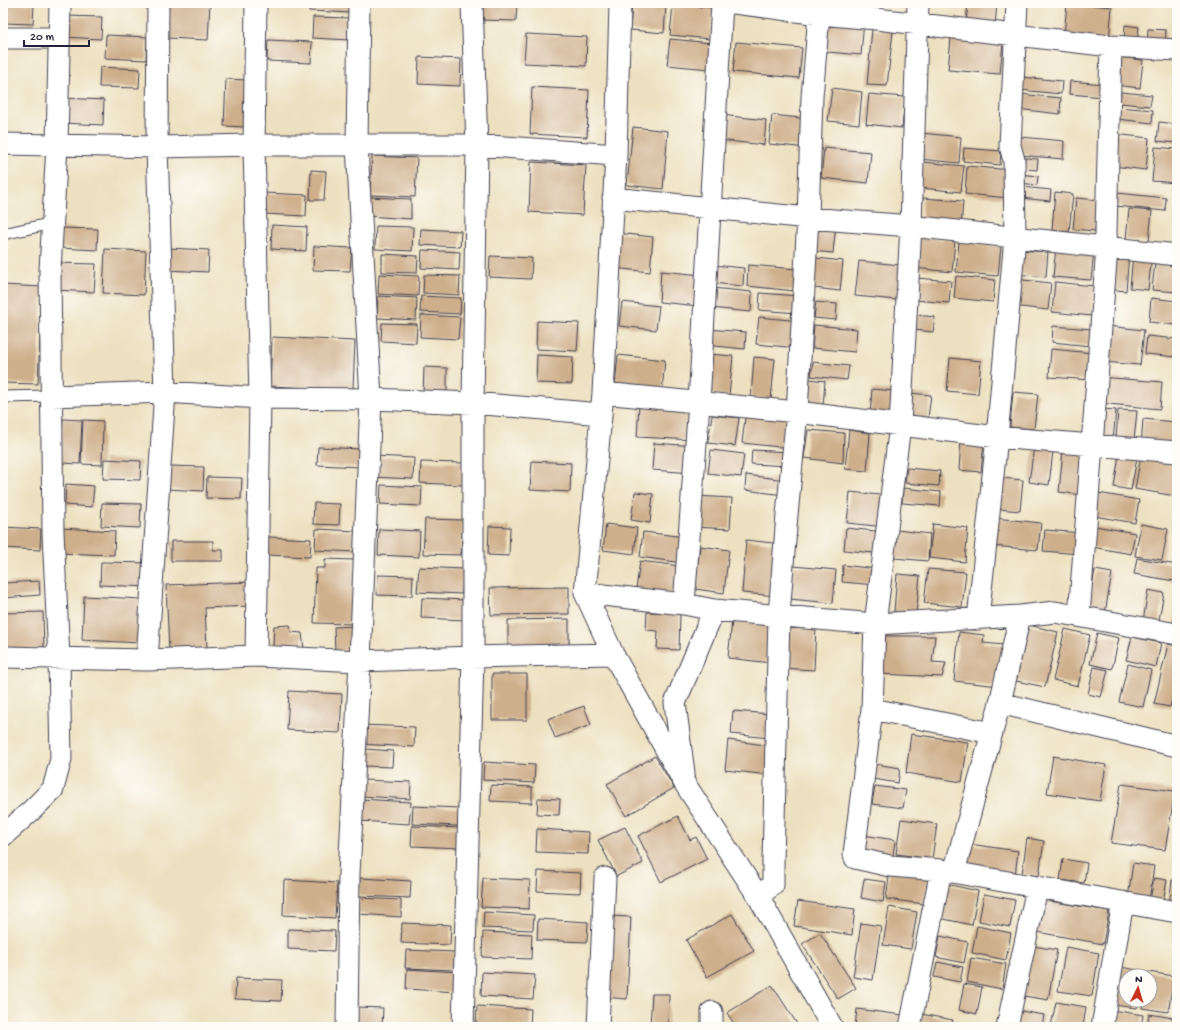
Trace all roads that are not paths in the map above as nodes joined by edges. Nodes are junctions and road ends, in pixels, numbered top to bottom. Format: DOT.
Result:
graph roads {
  1 [pos="60,3"];
  2 [pos="158,3"];
  3 [pos="256,3"];
  4 [pos="359,3"];
  5 [pos="472,3"];
  6 [pos="620,3"];
  7 [pos="722,3"];
  8 [pos="734,3"];
  9 [pos="918,3"];
  10 [pos="1017,3"];
  11 [pos="819,8"];
  12 [pos="917,24"];
  13 [pos="1015,35"];
  14 [pos="3,38"];
  15 [pos="59,38"];
  16 [pos="1111,46"];
  17 [pos="1177,50"];
  18 [pos="3,144"];
  19 [pos="57,145"];
  20 [pos="254,145"];
  21 [pos="477,145"];
  22 [pos="157,146"];
  23 [pos="357,146"];
  24 [pos="616,155"];
  25 [pos="613,198"];
  26 [pos="710,207"];
  27 [pos="808,218"];
  28 [pos="53,223"];
  29 [pos="911,226"];
  30 [pos="3,234"];
  31 [pos="1015,238"];
  32 [pos="1107,248"];
  33 [pos="1177,256"];
  34 [pos="165,392"];
  35 [pos="603,393"];
  36 [pos="51,396"];
  37 [pos="3,397"];
  38 [pos="260,398"];
  39 [pos="371,399"];
  40 [pos="473,403"];
  41 [pos="699,403"];
  42 [pos="797,412"];
  43 [pos="601,414"];
  44 [pos="900,425"];
  45 [pos="997,437"];
  46 [pos="1092,444"];
  47 [pos="1177,452"];
  48 [pos="585,593"];
  49 [pos="684,604"];
  50 [pos="714,610"];
  51 [pos="779,615"];
  52 [pos="1020,616"];
  53 [pos="1079,616"];
  54 [pos="978,619"];
  55 [pos="875,624"];
  56 [pos="1177,634"];
  57 [pos="613,654"];
  58 [pos="256,656"];
  59 [pos="3,657"];
  60 [pos="472,657"];
  61 [pos="59,658"];
  62 [pos="147,660"];
  63 [pos="360,661"];
  64 [pos="1000,703"];
  65 [pos="872,709"];
  66 [pos="992,733"];
  67 [pos="1177,746"];
  68 [pos="685,784"];
  69 [pos="3,836"];
  70 [pos="947,871"];
  71 [pos="605,878"];
  72 [pos="1037,888"];
  73 [pos="758,896"];
  74 [pos="1123,902"];
  75 [pos="1177,912"];
  76 [pos="347,1027"];
  77 [pos="463,1027"];
  78 [pos="598,1027"];
  79 [pos="832,1027"];
  80 [pos="910,1027"];
  81 [pos="1007,1027"];
  82 [pos="1102,1027"];
  1 -- 15 [label="street"];
  2 -- 22 [label="street"];
  3 -- 20 [label="street"];
  4 -- 23 [label="street"];
  5 -- 21 [label="street"];
  6 -- 24 [label="street"];
  7 -- 26 [label="street"];
  8 -- 11 [label="street"];
  9 -- 12 [label="street"];
  10 -- 13 [label="street"];
  11 -- 12 [label="street"];
  11 -- 27 [label="street"];
  12 -- 13 [label="street"];
  12 -- 29 [label="street"];
  13 -- 16 [label="street"];
  13 -- 31 [label="street"];
  14 -- 15 [label="street"];
  15 -- 19 [label="street"];
  16 -- 17 [label="street"];
  16 -- 32 [label="street"];
  18 -- 19 [label="street"];
  19 -- 22 [label="street"];
  19 -- 28 [label="street"];
  20 -- 22 [label="street"];
  20 -- 23 [label="street"];
  20 -- 38 [label="street"];
  21 -- 23 [label="street"];
  21 -- 24 [label="street"];
  21 -- 40 [label="street"];
  22 -- 34 [label="street"];
  23 -- 39 [label="street"];
  24 -- 25 [label="street"];
  25 -- 26 [label="street"];
  25 -- 35 [label="street"];
  26 -- 27 [label="street"];
  26 -- 41 [label="street"];
  27 -- 29 [label="street"];
  27 -- 42 [label="street"];
  28 -- 30 [label="lane"];
  28 -- 36 [label="street"];
  29 -- 31 [label="street"];
  29 -- 44 [label="street"];
  31 -- 32 [label="street"];
  31 -- 45 [label="street"];
  32 -- 33 [label="street"];
  32 -- 46 [label="street"];
  34 -- 36 [label="street"];
  34 -- 38 [label="street"];
  34 -- 62 [label="street"];
  35 -- 41 [label="street"];
  35 -- 43 [label="street"];
  36 -- 37 [label="lane"];
  36 -- 61 [label="street"];
  38 -- 39 [label="street"];
  38 -- 58 [label="street"];
  39 -- 40 [label="street"];
  39 -- 63 [label="street"];
  40 -- 43 [label="street"];
  40 -- 60 [label="street"];
  41 -- 42 [label="street"];
  41 -- 49 [label="street"];
  42 -- 44 [label="street"];
  42 -- 51 [label="street"];
  43 -- 48 [label="street"];
  44 -- 45 [label="street"];
  44 -- 55 [label="street"];
  45 -- 46 [label="street"];
  45 -- 54 [label="street"];
  46 -- 47 [label="street"];
  46 -- 53 [label="street"];
  48 -- 49 [label="street"];
  48 -- 57 [label="street"];
  49 -- 50 [label="street"];
  50 -- 51 [label="street"];
  50 -- 68 [label="street"];
  51 -- 55 [label="street"];
  51 -- 73 [label="street"];
  52 -- 53 [label="street"];
  52 -- 54 [label="street"];
  52 -- 64 [label="street"];
  53 -- 56 [label="street"];
  54 -- 55 [label="street"];
  55 -- 65 [label="street"];
  57 -- 60 [label="street"];
  57 -- 68 [label="street"];
  58 -- 62 [label="street"];
  58 -- 63 [label="street"];
  59 -- 61 [label="street"];
  60 -- 63 [label="street"];
  60 -- 77 [label="street"];
  61 -- 62 [label="street"];
  61 -- 69 [label="street"];
  63 -- 76 [label="street"];
  64 -- 66 [label="street"];
  64 -- 67 [label="street"];
  65 -- 66 [label="street"];
  65 -- 70 [label="street"];
  66 -- 70 [label="street"];
  68 -- 73 [label="street"];
  70 -- 72 [label="street"];
  70 -- 80 [label="street"];
  71 -- 78 [label="street"];
  72 -- 74 [label="street"];
  72 -- 81 [label="street"];
  73 -- 79 [label="street"];
  74 -- 75 [label="street"];
  74 -- 82 [label="street"];
}
